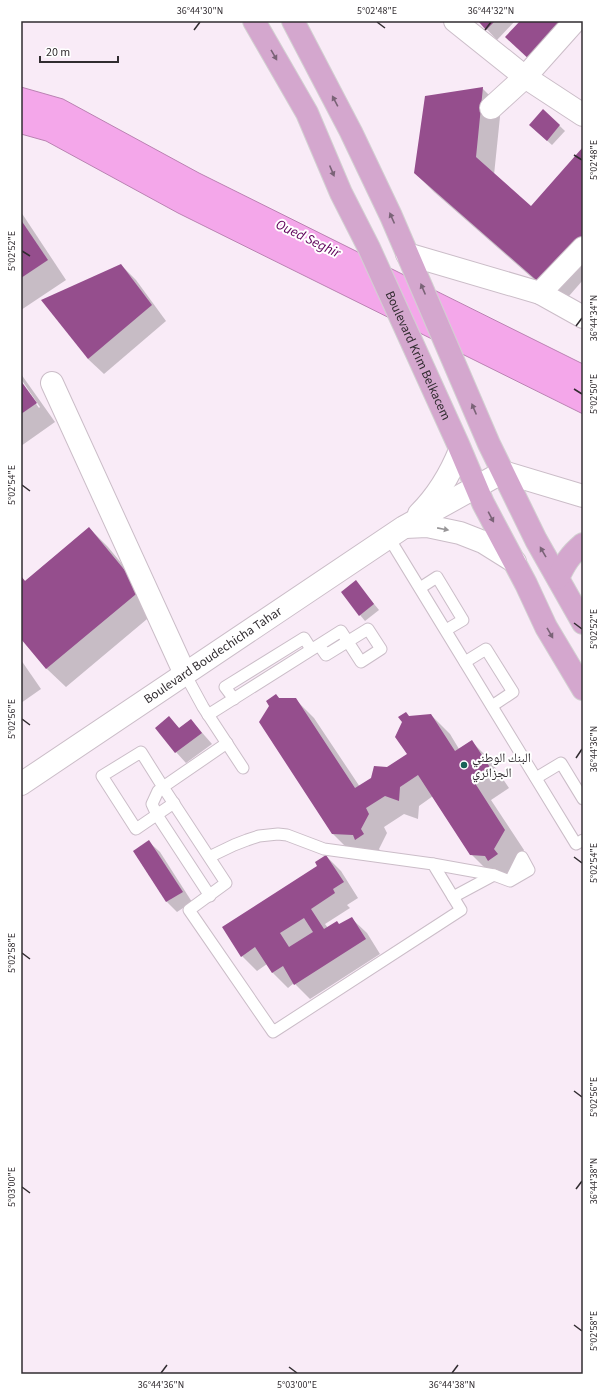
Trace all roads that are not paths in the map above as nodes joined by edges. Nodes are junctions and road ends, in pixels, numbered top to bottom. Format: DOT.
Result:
graph roads {
  1 [pos="254,21"];
  2 [pos="293,21"];
  3 [pos="455,21"];
  4 [pos="575,21"];
  5 [pos="525,77"];
  6 [pos="491,108"];
  7 [pos="583,115"];
  8 [pos="583,248"];
  9 [pos="408,254"];
  10 [pos="540,293"];
  11 [pos="583,317"];
  12 [pos="52,383"];
  13 [pos="459,447"];
  14 [pos="503,472"];
  15 [pos="477,488"];
  16 [pos="583,496"];
  17 [pos="397,533"];
  18 [pos="583,544"];
  19 [pos="515,562"];
  20 [pos="558,578"];
  21 [pos="420,588"];
  22 [pos="583,623"];
  23 [pos="446,630"];
  24 [pos="348,642"];
  25 [pos="465,662"];
  26 [pos="185,674"];
  27 [pos="583,690"];
  28 [pos="492,706"];
  29 [pos="208,715"];
  30 [pos="227,743"];
  31 [pos="243,768"];
  32 [pos="536,778"];
  33 [pos="21,784"];
  34 [pos="164,787"];
  35 [pos="583,799"];
  36 [pos="174,803"];
  37 [pos="157,814"];
  38 [pos="583,840"];
  39 [pos="209,857"];
  40 [pos="433,864"];
  41 [pos="494,875"];
  42 [pos="510,881"];
  43 [pos="210,896"];
  44 [pos="453,897"];
  1 -- 13 [label="main road, Boulevard Krim Belkacem, one-way"];
  9 -- 2 [label="main road, one-way"];
  3 -- 5 [label="street"];
  4 -- 5 [label="street"];
  5 -- 6 [label="street"];
  5 -- 7 [label="street"];
  8 -- 10 [label="street"];
  9 -- 10 [label="street"];
  14 -- 9 [label="main road, one-way"];
  10 -- 11 [label="street"];
  12 -- 26 [label="street"];
  13 -- 15 [label="main road, Boulevard Krim Belkacem"];
  13 -- 17 [label="street, Boulevard Boudechicha Tahar"];
  14 -- 15 [label="street, Boulevard Boudechicha Tahar"];
  14 -- 16 [label="street"];
  20 -- 14 [label="main road, one-way"];
  15 -- 17 [label="street, Boulevard Boudechicha Tahar"];
  15 -- 19 [label="main road, Boulevard Krim Belkacem, one-way"];
  17 -- 19 [label="street, one-way"];
  17 -- 21 [label="lane"];
  17 -- 26 [label="street, Boulevard Boudechicha Tahar"];
  18 -- 20 [label="main road"];
  19 -- 27 [label="main road, Boulevard Krim Belkacem, one-way"];
  20 -- 22 [label="main road"];
  21 -- 23 [label="lane"];
  21 -- 23 [label="lane"];
  23 -- 25 [label="lane"];
  24 -- 29 [label="lane"];
  25 -- 28 [label="lane"];
  25 -- 28 [label="lane"];
  26 -- 29 [label="lane"];
  26 -- 33 [label="street, Boulevard Boudechicha Tahar"];
  28 -- 32 [label="lane"];
  29 -- 30 [label="lane"];
  30 -- 31 [label="lane"];
  30 -- 34 [label="lane"];
  32 -- 35 [label="lane"];
  32 -- 38 [label="lane"];
  34 -- 36 [label="lane"];
  34 -- 37 [label="lane"];
  34 -- 37 [label="lane"];
  36 -- 37 [label="lane"];
  36 -- 39 [label="lane"];
  37 -- 43 [label="lane"];
  39 -- 40 [label="lane"];
  39 -- 43 [label="lane"];
  40 -- 41 [label="lane"];
  40 -- 44 [label="lane"];
  41 -- 42 [label="lane"];
  41 -- 44 [label="lane"];
  43 -- 44 [label="lane"];
}
